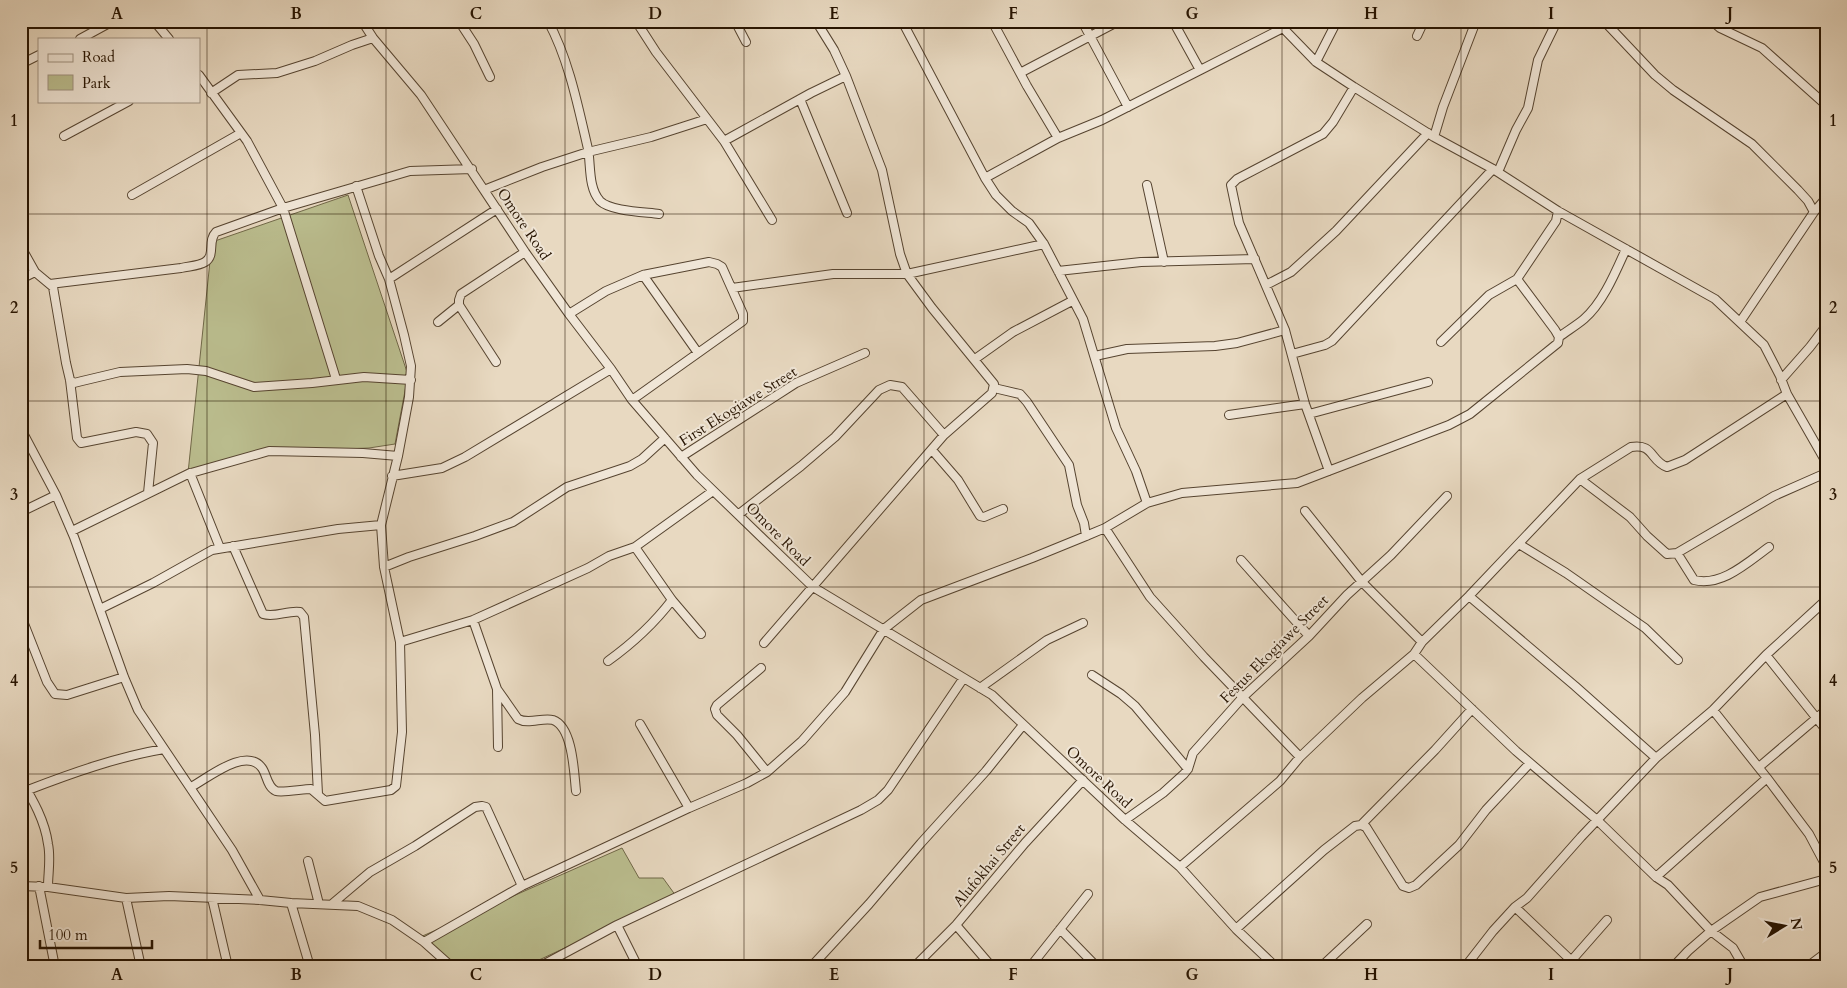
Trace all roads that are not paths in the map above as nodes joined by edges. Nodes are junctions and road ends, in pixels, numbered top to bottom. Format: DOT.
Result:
graph roads {
  1 [pos="113,21"];
  2 [pos="154,21"];
  3 [pos="362,21"];
  4 [pos="459,21"];
  5 [pos="548,21"];
  6 [pos="636,21"];
  7 [pos="735,21"];
  8 [pos="816,21"];
  9 [pos="902,21"];
  10 [pos="992,21"];
  11 [pos="1082,21"];
  12 [pos="1119,21"];
  13 [pos="1173,21"];
  14 [pos="1336,21"];
  15 [pos="1424,21"];
  16 [pos="1476,21"];
  17 [pos="1557,21"];
  18 [pos="1604,21"];
  19 [pos="1712,21"];
  20 [pos="1282,24"];
  21 [pos="1090,36"];
  22 [pos="1417,36"];
  23 [pos="82,38"];
  24 [pos="168,38"];
  25 [pos="373,38"];
  26 [pos="746,42"];
  27 [pos="38,56"];
  28 [pos="1316,62"];
  29 [pos="21,64"];
  30 [pos="1200,70"];
  31 [pos="1020,72"];
  32 [pos="846,76"];
  33 [pos="490,77"];
  34 [pos="200,78"];
  35 [pos="1354,87"];
  36 [pos="211,94"];
  37 [pos="800,99"];
  38 [pos="127,102"];
  39 [pos="1826,105"];
  40 [pos="1128,107"];
  41 [pos="708,119"];
  42 [pos="241,133"];
  43 [pos="1431,135"];
  44 [pos="64,136"];
  45 [pos="1058,138"];
  46 [pos="724,142"];
  47 [pos="588,152"];
  48 [pos="472,169"];
  49 [pos="1496,170"];
  50 [pos="985,178"];
  51 [pos="1147,185"];
  52 [pos="356,186"];
  53 [pos="484,190"];
  54 [pos="132,195"];
  55 [pos="1826,198"];
  56 [pos="282,208"];
  57 [pos="497,210"];
  58 [pos="1558,211"];
  59 [pos="1814,212"];
  60 [pos="846,213"];
  61 [pos="659,214"];
  62 [pos="772,220"];
  63 [pos="1044,244"];
  64 [pos="21,247"];
  65 [pos="1626,249"];
  66 [pos="525,252"];
  67 [pos="1255,260"];
  68 [pos="1164,262"];
  69 [pos="1058,271"];
  70 [pos="35,272"];
  71 [pos="907,274"];
  72 [pos="643,275"];
  73 [pos="21,279"];
  74 [pos="389,279"];
  75 [pos="1517,279"];
  76 [pos="50,284"];
  77 [pos="1266,285"];
  78 [pos="732,288"];
  79 [pos="1072,301"];
  80 [pos="459,305"];
  81 [pos="568,314"];
  82 [pos="438,322"];
  83 [pos="1740,322"];
  84 [pos="1826,326"];
  85 [pos="1285,330"];
  86 [pos="1559,337"];
  87 [pos="1441,342"];
  88 [pos="698,353"];
  89 [pos="865,353"];
  90 [pos="1292,354"];
  91 [pos="1095,356"];
  92 [pos="975,359"];
  93 [pos="496,362"];
  94 [pos="611,369"];
  95 [pos="336,379"];
  96 [pos="70,380"];
  97 [pos="411,380"];
  98 [pos="1781,380"];
  99 [pos="1428,382"];
  100 [pos="994,388"];
  101 [pos="1786,394"];
  102 [pos="632,400"];
  103 [pos="1305,404"];
  104 [pos="1309,414"];
  105 [pos="1229,415"];
  106 [pos="21,429"];
  107 [pos="944,435"];
  108 [pos="665,438"];
  109 [pos="932,450"];
  110 [pos="398,456"];
  111 [pos="682,457"];
  112 [pos="1826,462"];
  113 [pos="1329,472"];
  114 [pos="191,473"];
  115 [pos="1826,473"];
  116 [pos="392,476"];
  117 [pos="1580,479"];
  118 [pos="713,491"];
  119 [pos="148,493"];
  120 [pos="56,495"];
  121 [pos="1447,496"];
  122 [pos="1147,503"];
  123 [pos="1003,509"];
  124 [pos="1305,511"];
  125 [pos="21,512"];
  126 [pos="739,514"];
  127 [pos="381,525"];
  128 [pos="1105,528"];
  129 [pos="72,531"];
  130 [pos="1086,536"];
  131 [pos="1518,544"];
  132 [pos="233,546"];
  133 [pos="1769,547"];
  134 [pos="220,548"];
  135 [pos="635,548"];
  136 [pos="1677,553"];
  137 [pos="1241,560"];
  138 [pos="384,567"];
  139 [pos="1362,582"];
  140 [pos="813,587"];
  141 [pos="1470,596"];
  142 [pos="672,600"];
  143 [pos="1826,600"];
  144 [pos="100,609"];
  145 [pos="21,616"];
  146 [pos="473,620"];
  147 [pos="1083,623"];
  148 [pos="884,629"];
  149 [pos="701,634"];
  150 [pos="1309,636"];
  151 [pos="400,642"];
  152 [pos="1422,642"];
  153 [pos="764,643"];
  154 [pos="1414,654"];
  155 [pos="1766,655"];
  156 [pos="1678,660"];
  157 [pos="608,661"];
  158 [pos="761,668"];
  159 [pos="1092,675"];
  160 [pos="124,677"];
  161 [pos="964,679"];
  162 [pos="980,688"];
  163 [pos="497,689"];
  164 [pos="1243,698"];
  165 [pos="1472,708"];
  166 [pos="1713,710"];
  167 [pos="1826,710"];
  168 [pos="1815,718"];
  169 [pos="640,724"];
  170 [pos="1023,725"];
  171 [pos="1826,730"];
  172 [pos="498,747"];
  173 [pos="164,749"];
  174 [pos="1300,757"];
  175 [pos="1656,758"];
  176 [pos="1530,763"];
  177 [pos="1759,767"];
  178 [pos="1188,769"];
  179 [pos="767,772"];
  180 [pos="1767,778"];
  181 [pos="21,780"];
  182 [pos="1083,780"];
  183 [pos="191,787"];
  184 [pos="28,790"];
  185 [pos="576,791"];
  186 [pos="318,794"];
  187 [pos="689,808"];
  188 [pos="1125,820"];
  189 [pos="1597,820"];
  190 [pos="1360,825"];
  191 [pos="308,861"];
  192 [pos="1180,866"];
  193 [pos="1826,866"];
  194 [pos="1656,877"];
  195 [pos="1826,879"];
  196 [pos="21,886"];
  197 [pos="39,886"];
  198 [pos="522,886"];
  199 [pos="48,887"];
  200 [pos="1088,894"];
  201 [pos="126,898"];
  202 [pos="212,898"];
  203 [pos="260,900"];
  204 [pos="291,903"];
  205 [pos="319,904"];
  206 [pos="332,904"];
  207 [pos="1516,907"];
  208 [pos="1607,920"];
  209 [pos="1367,924"];
  210 [pos="617,925"];
  211 [pos="956,925"];
  212 [pos="1060,929"];
  213 [pos="1236,929"];
  214 [pos="1711,931"];
  215 [pos="424,942"];
  216 [pos="1826,956"];
  217 [pos="1571,961"];
  218 [pos="56,967"];
  219 [pos="141,967"];
  220 [pos="228,967"];
  221 [pos="310,967"];
  222 [pos="452,967"];
  223 [pos="539,967"];
  224 [pos="638,967"];
  225 [pos="811,967"];
  226 [pos="914,967"];
  227 [pos="992,967"];
  228 [pos="1030,967"];
  229 [pos="1096,967"];
  230 [pos="1276,967"];
  231 [pos="1321,967"];
  232 [pos="1465,967"];
  233 [pos="1578,967"];
  234 [pos="1673,967"];
  235 [pos="1744,967"];
  236 [pos="1807,967"];
  1 -- 23 [label="street"];
  2 -- 24 [label="street"];
  3 -- 25 [label="street, Omore Road"];
  4 -- 33 [label="street"];
  5 -- 47 [label="street"];
  6 -- 41 [label="street"];
  7 -- 26 [label="street"];
  8 -- 32 [label="street"];
  9 -- 50 [label="street"];
  10 -- 31 [label="street"];
  11 -- 21 [label="street"];
  12 -- 21 [label="street"];
  13 -- 30 [label="street"];
  14 -- 28 [label="street"];
  15 -- 22 [label="street"];
  16 -- 43 [label="street"];
  17 -- 49 [label="street"];
  18 -- 59 [label="street"];
  19 -- 39 [label="street"];
  20 -- 28 [label="street"];
  20 -- 30 [label="street"];
  21 -- 31 [label="street"];
  21 -- 40 [label="street"];
  25 -- 36 [label="street"];
  25 -- 48 [label="street, Omore Road"];
  27 -- 29 [label="street"];
  28 -- 35 [label="street"];
  30 -- 40 [label="street"];
  31 -- 45 [label="street"];
  32 -- 37 [label="street"];
  32 -- 71 [label="street"];
  34 -- 36 [label="street"];
  35 -- 43 [label="street"];
  35 -- 67 [label="street"];
  36 -- 42 [label="street"];
  37 -- 46 [label="street"];
  37 -- 60 [label="street"];
  38 -- 44 [label="street"];
  40 -- 45 [label="street"];
  41 -- 46 [label="street"];
  41 -- 47 [label="street"];
  42 -- 54 [label="street"];
  42 -- 56 [label="street"];
  43 -- 49 [label="street"];
  43 -- 77 [label="street"];
  45 -- 50 [label="street"];
  46 -- 62 [label="street"];
  47 -- 53 [label="street"];
  47 -- 61 [label="street"];
  48 -- 52 [label="street"];
  48 -- 53 [label="street, Omore Road"];
  49 -- 58 [label="street"];
  49 -- 90 [label="street"];
  50 -- 63 [label="street"];
  51 -- 68 [label="street"];
  52 -- 56 [label="street"];
  52 -- 74 [label="street"];
  53 -- 57 [label="street, Omore Road"];
  55 -- 59 [label="street"];
  56 -- 76 [label="street"];
  56 -- 95 [label="street"];
  57 -- 66 [label="street, Omore Road"];
  57 -- 74 [label="street"];
  58 -- 65 [label="street"];
  58 -- 75 [label="street"];
  59 -- 83 [label="street"];
  63 -- 69 [label="street"];
  63 -- 71 [label="street"];
  64 -- 70 [label="street"];
  65 -- 83 [label="street"];
  65 -- 86 [label="street"];
  66 -- 80 [label="street"];
  66 -- 81 [label="street, Omore Road"];
  67 -- 68 [label="street"];
  67 -- 77 [label="street"];
  68 -- 69 [label="street"];
  69 -- 79 [label="street"];
  70 -- 73 [label="street"];
  70 -- 76 [label="street"];
  71 -- 78 [label="street"];
  71 -- 92 [label="street"];
  72 -- 78 [label="street"];
  72 -- 81 [label="street"];
  72 -- 88 [label="street"];
  74 -- 97 [label="street"];
  75 -- 86 [label="street"];
  75 -- 87 [label="street"];
  76 -- 96 [label="street"];
  77 -- 85 [label="street"];
  78 -- 88 [label="street"];
  79 -- 91 [label="street"];
  79 -- 92 [label="street"];
  80 -- 82 [label="street"];
  80 -- 93 [label="street"];
  81 -- 94 [label="street, Omore Road"];
  83 -- 98 [label="street"];
  84 -- 98 [label="street"];
  85 -- 90 [label="street"];
  85 -- 91 [label="street"];
  86 -- 113 [label="street"];
  88 -- 102 [label="street"];
  89 -- 111 [label="street, First Ekogiawe Street"];
  90 -- 103 [label="street"];
  91 -- 122 [label="street"];
  92 -- 100 [label="street"];
  94 -- 102 [label="street, Omore Road"];
  94 -- 116 [label="street"];
  95 -- 96 [label="street"];
  95 -- 97 [label="street"];
  96 -- 119 [label="street"];
  97 -- 110 [label="street"];
  98 -- 101 [label="street"];
  99 -- 104 [label="street"];
  100 -- 107 [label="street"];
  100 -- 130 [label="street"];
  101 -- 112 [label="street"];
  101 -- 117 [label="street"];
  102 -- 108 [label="street, Omore Road"];
  103 -- 104 [label="street"];
  103 -- 105 [label="street"];
  104 -- 113 [label="street"];
  106 -- 120 [label="street"];
  107 -- 109 [label="street"];
  107 -- 126 [label="street"];
  108 -- 111 [label="street, Omore Road"];
  108 -- 138 [label="street"];
  109 -- 123 [label="street"];
  109 -- 140 [label="street"];
  110 -- 114 [label="street"];
  110 -- 116 [label="street"];
  111 -- 118 [label="street, Omore Road"];
  113 -- 122 [label="street"];
  114 -- 119 [label="street"];
  114 -- 134 [label="street"];
  115 -- 136 [label="street"];
  116 -- 127 [label="street"];
  117 -- 131 [label="street"];
  117 -- 136 [label="street"];
  118 -- 126 [label="street, Omore Road"];
  118 -- 135 [label="street"];
  119 -- 129 [label="street"];
  120 -- 125 [label="street"];
  120 -- 129 [label="street"];
  121 -- 139 [label="street, Festus Ekogiawe Street"];
  122 -- 128 [label="street"];
  124 -- 139 [label="street"];
  126 -- 140 [label="street, Omore Road"];
  127 -- 132 [label="street"];
  127 -- 138 [label="street"];
  128 -- 130 [label="street"];
  128 -- 164 [label="street"];
  129 -- 144 [label="street"];
  130 -- 148 [label="street"];
  131 -- 141 [label="street"];
  131 -- 156 [label="street"];
  132 -- 134 [label="street"];
  132 -- 186 [label="street"];
  133 -- 136 [label="street"];
  134 -- 144 [label="street"];
  135 -- 142 [label="street"];
  135 -- 146 [label="street"];
  137 -- 150 [label="street"];
  138 -- 151 [label="street"];
  139 -- 150 [label="street, Festus Ekogiawe Street"];
  139 -- 152 [label="street"];
  140 -- 148 [label="street, Omore Road"];
  140 -- 153 [label="street"];
  141 -- 152 [label="street"];
  141 -- 175 [label="street"];
  142 -- 149 [label="street"];
  142 -- 157 [label="street"];
  143 -- 155 [label="street"];
  144 -- 160 [label="street"];
  145 -- 160 [label="street"];
  146 -- 151 [label="street"];
  146 -- 163 [label="street"];
  147 -- 162 [label="street"];
  148 -- 161 [label="street, Omore Road"];
  148 -- 179 [label="street"];
  150 -- 164 [label="street, Festus Ekogiawe Street"];
  151 -- 186 [label="street"];
  152 -- 154 [label="street"];
  154 -- 165 [label="street"];
  154 -- 174 [label="street"];
  155 -- 166 [label="street"];
  155 -- 168 [label="street"];
  158 -- 179 [label="street"];
  159 -- 178 [label="street"];
  160 -- 173 [label="street"];
  161 -- 162 [label="street, Omore Road"];
  161 -- 210 [label="street"];
  162 -- 170 [label="street, Omore Road"];
  163 -- 172 [label="street"];
  163 -- 185 [label="street"];
  164 -- 174 [label="street"];
  164 -- 178 [label="street, Festus Ekogiawe Street"];
  165 -- 176 [label="street"];
  165 -- 190 [label="street"];
  166 -- 175 [label="street"];
  166 -- 177 [label="street"];
  167 -- 168 [label="street"];
  168 -- 171 [label="street"];
  168 -- 177 [label="street"];
  169 -- 187 [label="street"];
  170 -- 182 [label="street, Omore Road"];
  170 -- 225 [label="street"];
  173 -- 183 [label="street"];
  173 -- 184 [label="street"];
  174 -- 192 [label="street"];
  175 -- 189 [label="street"];
  176 -- 189 [label="street"];
  176 -- 190 [label="street"];
  177 -- 180 [label="street"];
  178 -- 188 [label="street, Festus Ekogiawe Street"];
  179 -- 187 [label="street"];
  180 -- 193 [label="street"];
  180 -- 194 [label="street"];
  181 -- 184 [label="street"];
  182 -- 188 [label="street, Omore Road"];
  182 -- 211 [label="street, Alufokhai Street"];
  183 -- 186 [label="street"];
  183 -- 203 [label="street"];
  184 -- 199 [label="street"];
  187 -- 198 [label="street"];
  188 -- 192 [label="street, Omore Road"];
  189 -- 194 [label="street"];
  189 -- 207 [label="street"];
  190 -- 213 [label="street"];
  191 -- 205 [label="street"];
  192 -- 213 [label="street, Omore Road"];
  194 -- 214 [label="street"];
  195 -- 214 [label="street"];
  196 -- 197 [label="street"];
  197 -- 199 [label="street"];
  197 -- 218 [label="street"];
  198 -- 206 [label="street"];
  198 -- 215 [label="street"];
  199 -- 201 [label="street"];
  200 -- 212 [label="street"];
  201 -- 202 [label="street"];
  201 -- 219 [label="street"];
  202 -- 203 [label="street"];
  202 -- 220 [label="street"];
  203 -- 204 [label="street"];
  204 -- 205 [label="street"];
  204 -- 221 [label="street"];
  205 -- 206 [label="street"];
  206 -- 215 [label="street"];
  207 -- 217 [label="street"];
  207 -- 232 [label="street"];
  208 -- 217 [label="street"];
  209 -- 231 [label="street"];
  210 -- 223 [label="street"];
  210 -- 224 [label="street"];
  211 -- 226 [label="street, Alufokhai Street"];
  211 -- 227 [label="street"];
  212 -- 228 [label="street"];
  212 -- 229 [label="street"];
  213 -- 230 [label="street, Omore Road"];
  214 -- 234 [label="street"];
  214 -- 235 [label="street"];
  215 -- 222 [label="street"];
  216 -- 236 [label="street"];
  217 -- 233 [label="street"];
}
